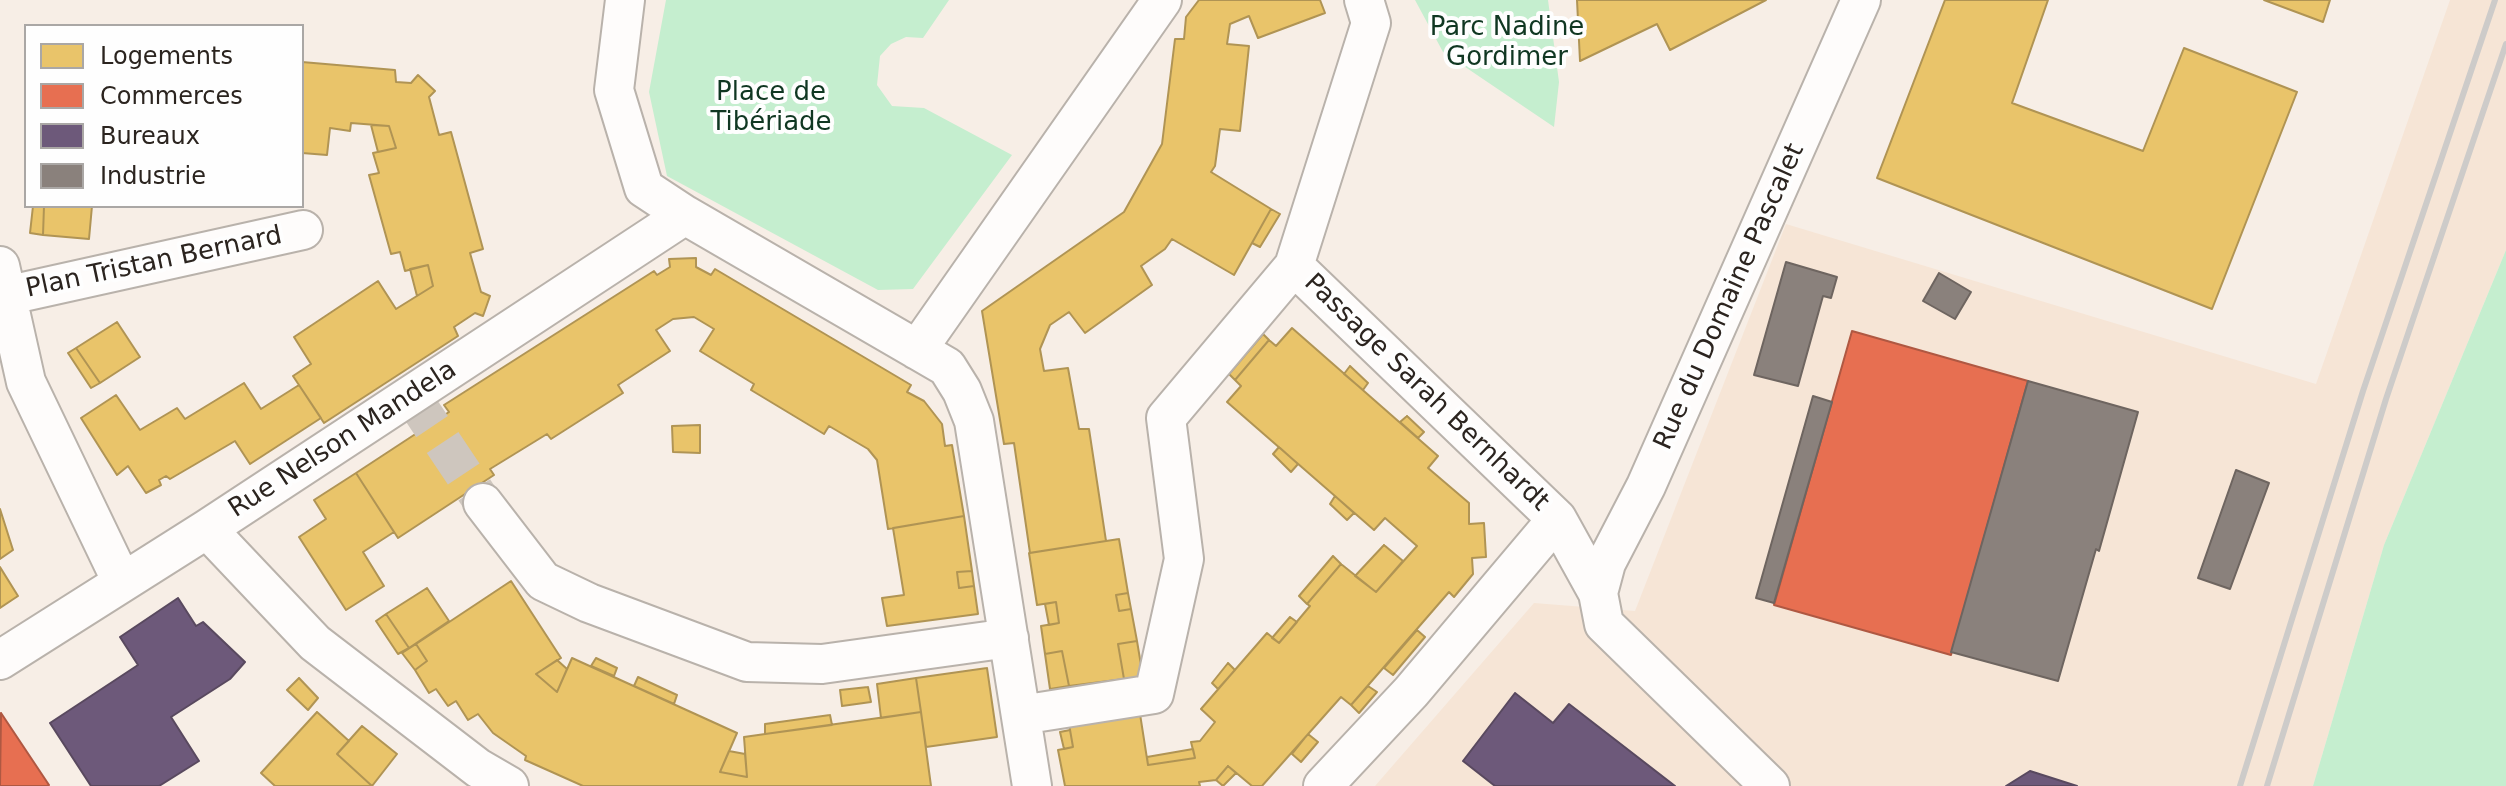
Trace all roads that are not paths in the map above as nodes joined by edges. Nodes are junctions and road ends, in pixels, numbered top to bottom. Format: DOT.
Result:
graph roads {
  1 [pos="625,0"];
  2 [pos="1162,0"];
  3 [pos="1364,0"];
  4 [pos="1861,0"];
  5 [pos="685,215"];
  6 [pos="303,230"];
  7 [pos="1294,266"];
  8 [pos="2,281"];
  9 [pos="917,350"];
  10 [pos="483,503"];
  11 [pos="1557,519"];
  12 [pos="207,529"];
  13 [pos="122,582"];
  14 [pos="1598,593"];
  15 [pos="1009,638"];
  16 [pos="0,660"];
  17 [pos="1021,715"];
  18 [pos="509,786"];
  19 [pos="1032,786"];
  20 [pos="1323,786"];
  21 [pos="1770,786"];
  1 -- 5 [label="street"];
  2 -- 9 [label="street"];
  3 -- 7 [label="street"];
  4 -- 14 [label="street, Rue du Domaine Pascalet"];
  5 -- 9 [label="street"];
  5 -- 12 [label="street, Rue Nelson Mandela"];
  6 -- 8 [label="street, Plan Tristan Bernard"];
  7 -- 11 [label="street, Passage Sarah Bernhardt"];
  7 -- 17 [label="street"];
  8 -- 13 [label="street"];
  9 -- 15 [label="street"];
  10 -- 15 [label="street"];
  11 -- 14 [label="street, Passage Sarah Bernhardt"];
  11 -- 20 [label="street"];
  12 -- 13 [label="street, Rue Nelson Mandela"];
  12 -- 18 [label="street"];
  13 -- 16 [label="street, Rue Nelson Mandela"];
  14 -- 21 [label="street, Passage Sarah Bernhardt"];
  15 -- 17 [label="street"];
  17 -- 19 [label="street"];
}
